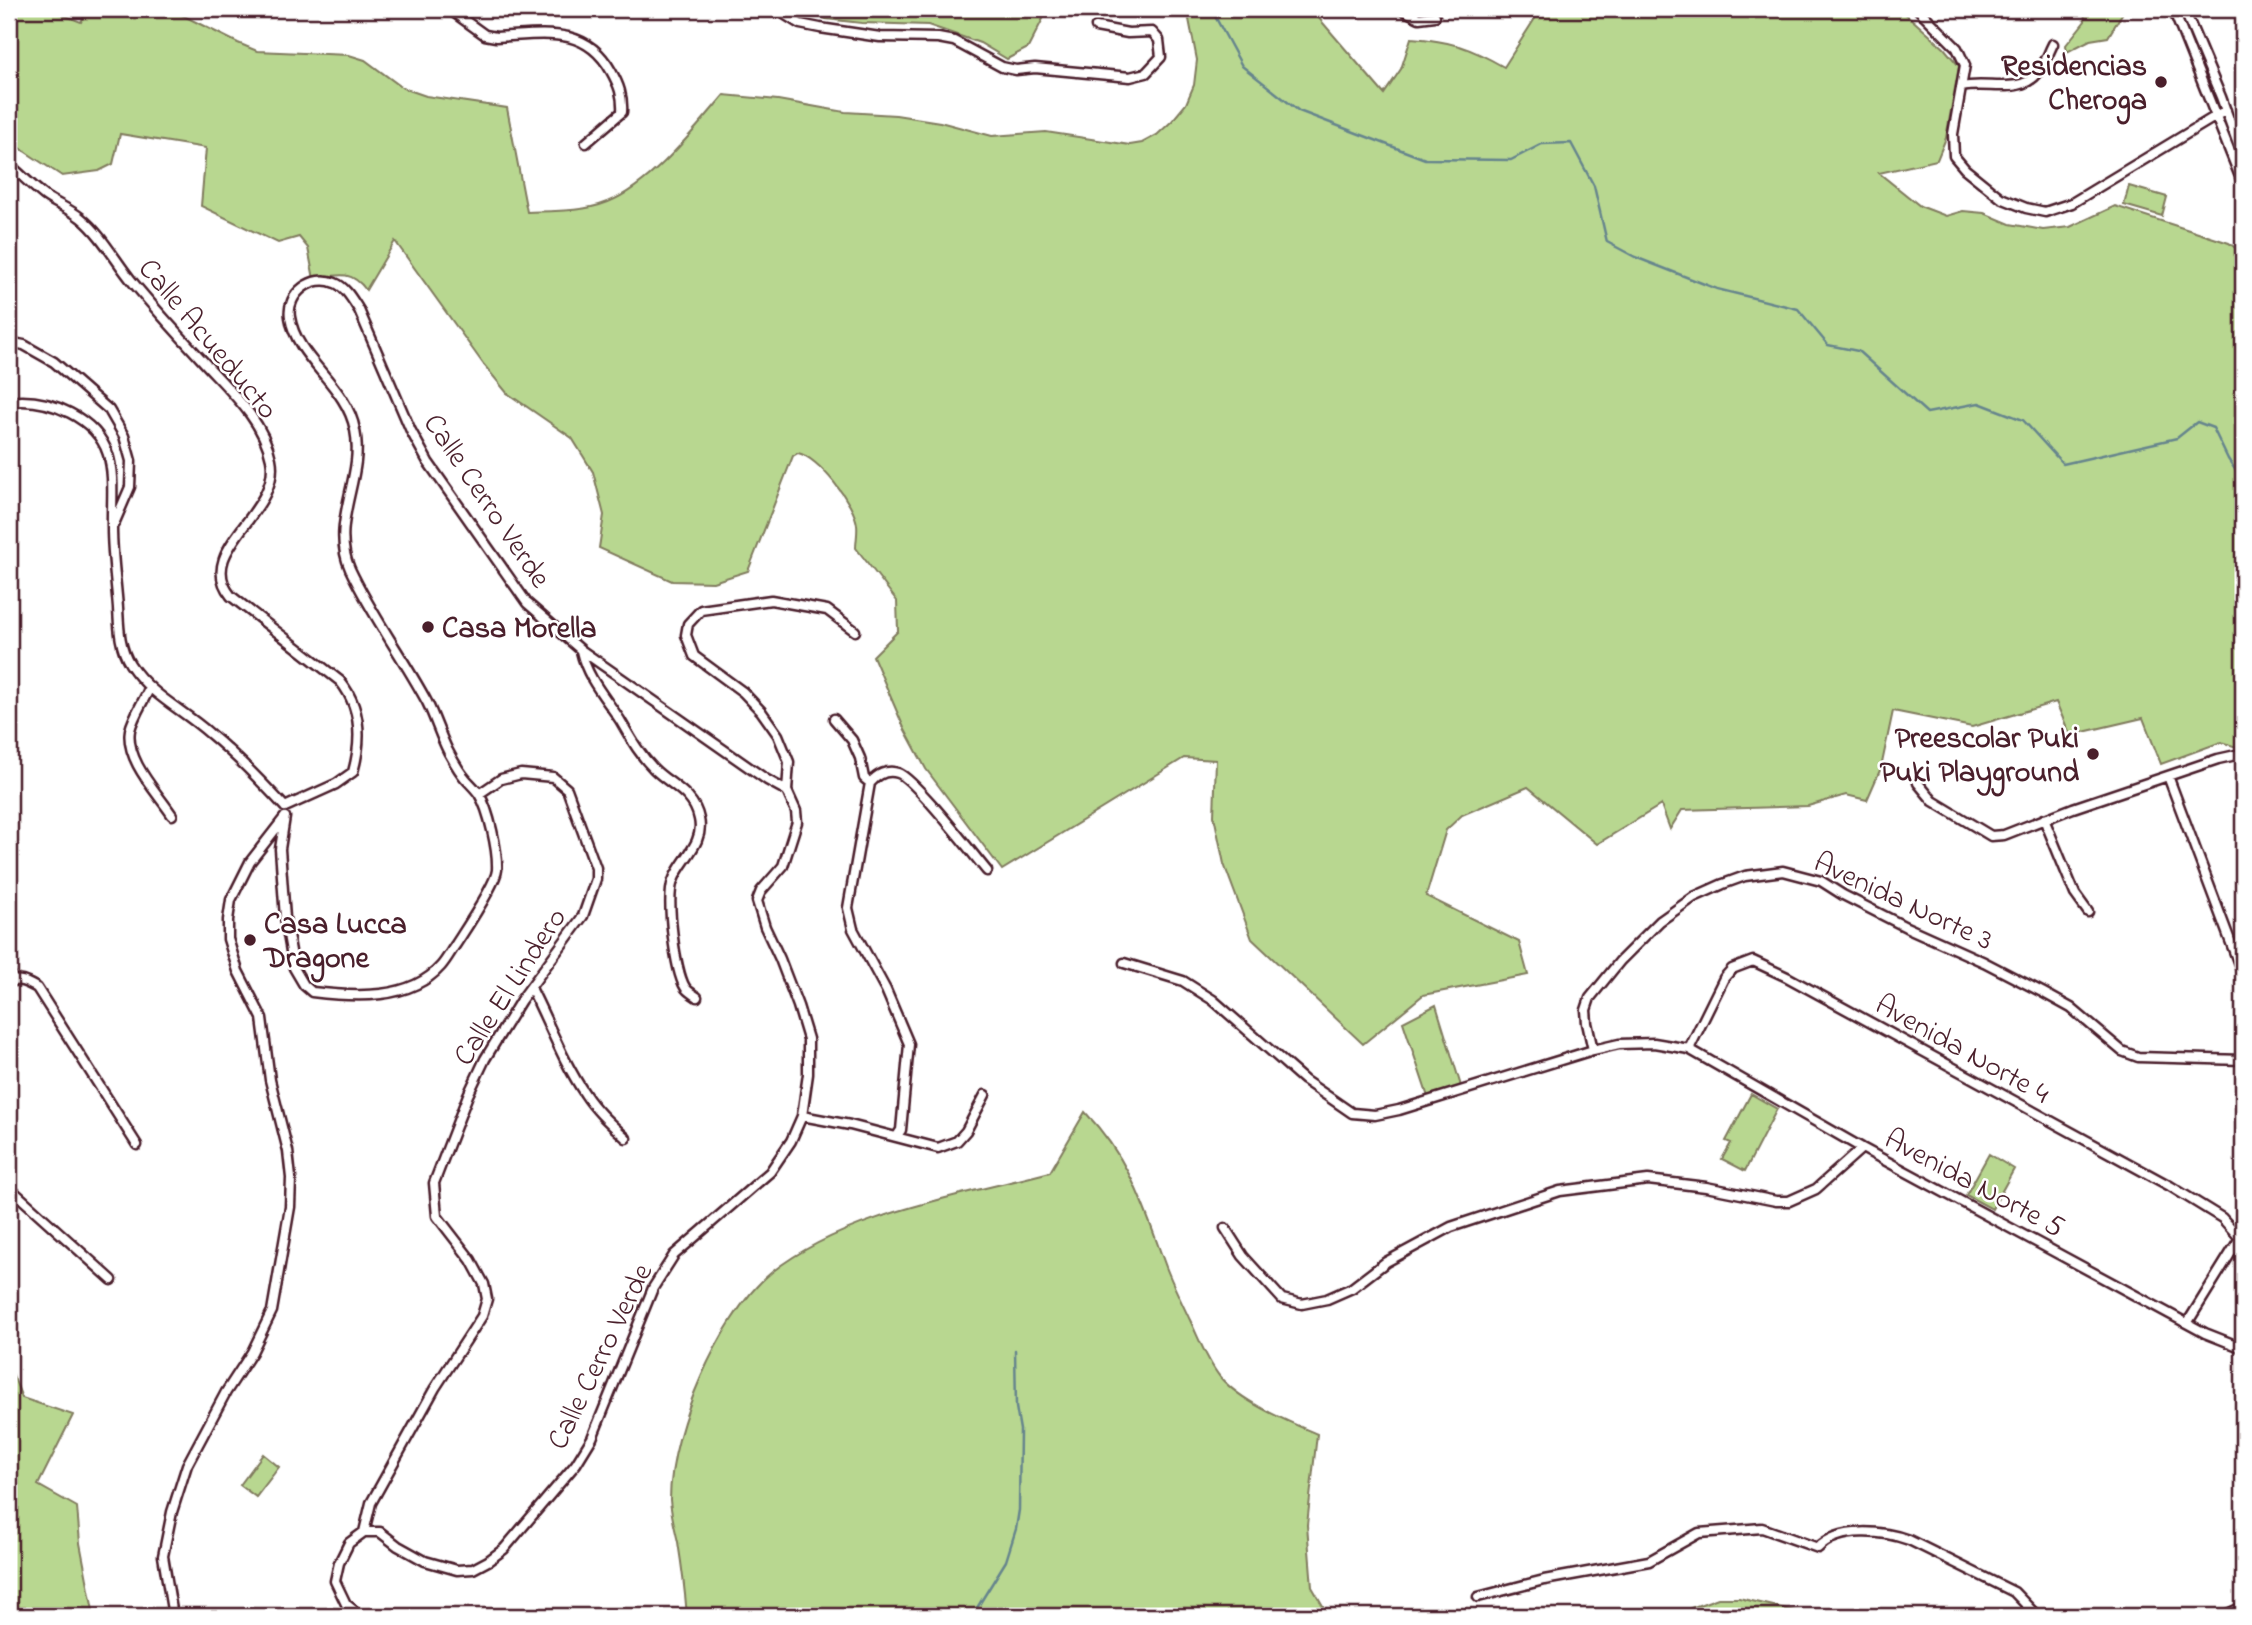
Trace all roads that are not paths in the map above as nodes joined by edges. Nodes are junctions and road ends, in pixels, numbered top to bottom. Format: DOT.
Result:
graph roads {
  1 [pos="449,9"];
  2 [pos="776,9"];
  3 [pos="1401,9"];
  4 [pos="1918,9"];
  5 [pos="2173,9"];
  6 [pos="2184,9"];
  7 [pos="1435,16"];
  8 [pos="1096,27"];
  9 [pos="2053,44"];
  10 [pos="1962,86"];
  11 [pos="2226,110"];
  12 [pos="2216,115"];
  13 [pos="586,143"];
  14 [pos="2243,158"];
  15 [pos="10,167"];
  16 [pos="2243,184"];
  17 [pos="9,342"];
  18 [pos="9,402"];
  19 [pos="112,528"];
  20 [pos="855,631"];
  21 [pos="581,650"];
  22 [pos="149,689"];
  23 [pos="834,719"];
  24 [pos="2243,757"];
  25 [pos="2168,776"];
  26 [pos="870,783"];
  27 [pos="1918,783"];
  28 [pos="787,791"];
  29 [pos="479,794"];
  30 [pos="285,812"];
  31 [pos="172,815"];
  32 [pos="2044,820"];
  33 [pos="987,871"];
  34 [pos="2088,912"];
  35 [pos="1124,963"];
  36 [pos="9,970"];
  37 [pos="2243,975"];
  38 [pos="11,982"];
  39 [pos="531,988"];
  40 [pos="697,997"];
  41 [pos="1593,1049"];
  42 [pos="1689,1049"];
  43 [pos="2243,1060"];
  44 [pos="985,1095"];
  45 [pos="802,1116"];
  46 [pos="897,1136"];
  47 [pos="626,1138"];
  48 [pos="137,1145"];
  49 [pos="1862,1148"];
  50 [pos="9,1190"];
  51 [pos="1225,1228"];
  52 [pos="2242,1238"];
  53 [pos="112,1280"];
  54 [pos="2188,1322"];
  55 [pos="2243,1348"];
  56 [pos="364,1532"];
  57 [pos="1478,1597"];
  58 [pos="2243,1607"];
  59 [pos="173,1616"];
  60 [pos="360,1616"];
  61 [pos="2037,1616"];
  62 [pos="2223,1616"];
  1 -- 13 [label="street"];
  2 -- 8 [label="street"];
  3 -- 7 [label="street"];
  4 -- 10 [label="street"];
  5 -- 12 [label="street"];
  6 -- 11 [label="street"];
  9 -- 10 [label="street"];
  10 -- 12 [label="street"];
  11 -- 12 [label="street"];
  11 -- 14 [label="street"];
  12 -- 16 [label="street"];
  15 -- 30 [label="street, Calle Acueducto"];
  17 -- 19 [label="street"];
  18 -- 19 [label="street"];
  19 -- 22 [label="street"];
  20 -- 28 [label="street"];
  21 -- 28 [label="street, Calle Cerro Verde"];
  21 -- 29 [label="street, Calle Cerro Verde"];
  21 -- 40 [label="street"];
  22 -- 30 [label="street"];
  22 -- 31 [label="street"];
  23 -- 26 [label="street"];
  24 -- 25 [label="street"];
  25 -- 32 [label="street"];
  25 -- 37 [label="street"];
  26 -- 33 [label="street"];
  26 -- 46 [label="street"];
  27 -- 32 [label="street"];
  28 -- 45 [label="street, Calle Cerro Verde"];
  29 -- 30 [label="street, Calle Cerro Verde"];
  29 -- 39 [label="street, Calle El Lindero"];
  30 -- 59 [label="street"];
  32 -- 34 [label="street"];
  35 -- 41 [label="street"];
  36 -- 38 [label="street"];
  38 -- 48 [label="street"];
  39 -- 47 [label="street"];
  39 -- 56 [label="street, Calle El Lindero"];
  41 -- 42 [label="street"];
  41 -- 43 [label="street, Avenida Norte 3"];
  42 -- 49 [label="street, Avenida Norte 5"];
  42 -- 52 [label="street, Avenida Norte 4"];
  44 -- 46 [label="street"];
  45 -- 46 [label="street"];
  45 -- 56 [label="street, Calle Cerro Verde"];
  49 -- 51 [label="street"];
  49 -- 54 [label="street, Avenida Norte 5"];
  50 -- 53 [label="street"];
  52 -- 54 [label="street"];
  54 -- 55 [label="street, Avenida Norte 5"];
  56 -- 60 [label="street, Calle El Lindero"];
  57 -- 61 [label="street"];
  58 -- 62 [label="street"];
}
